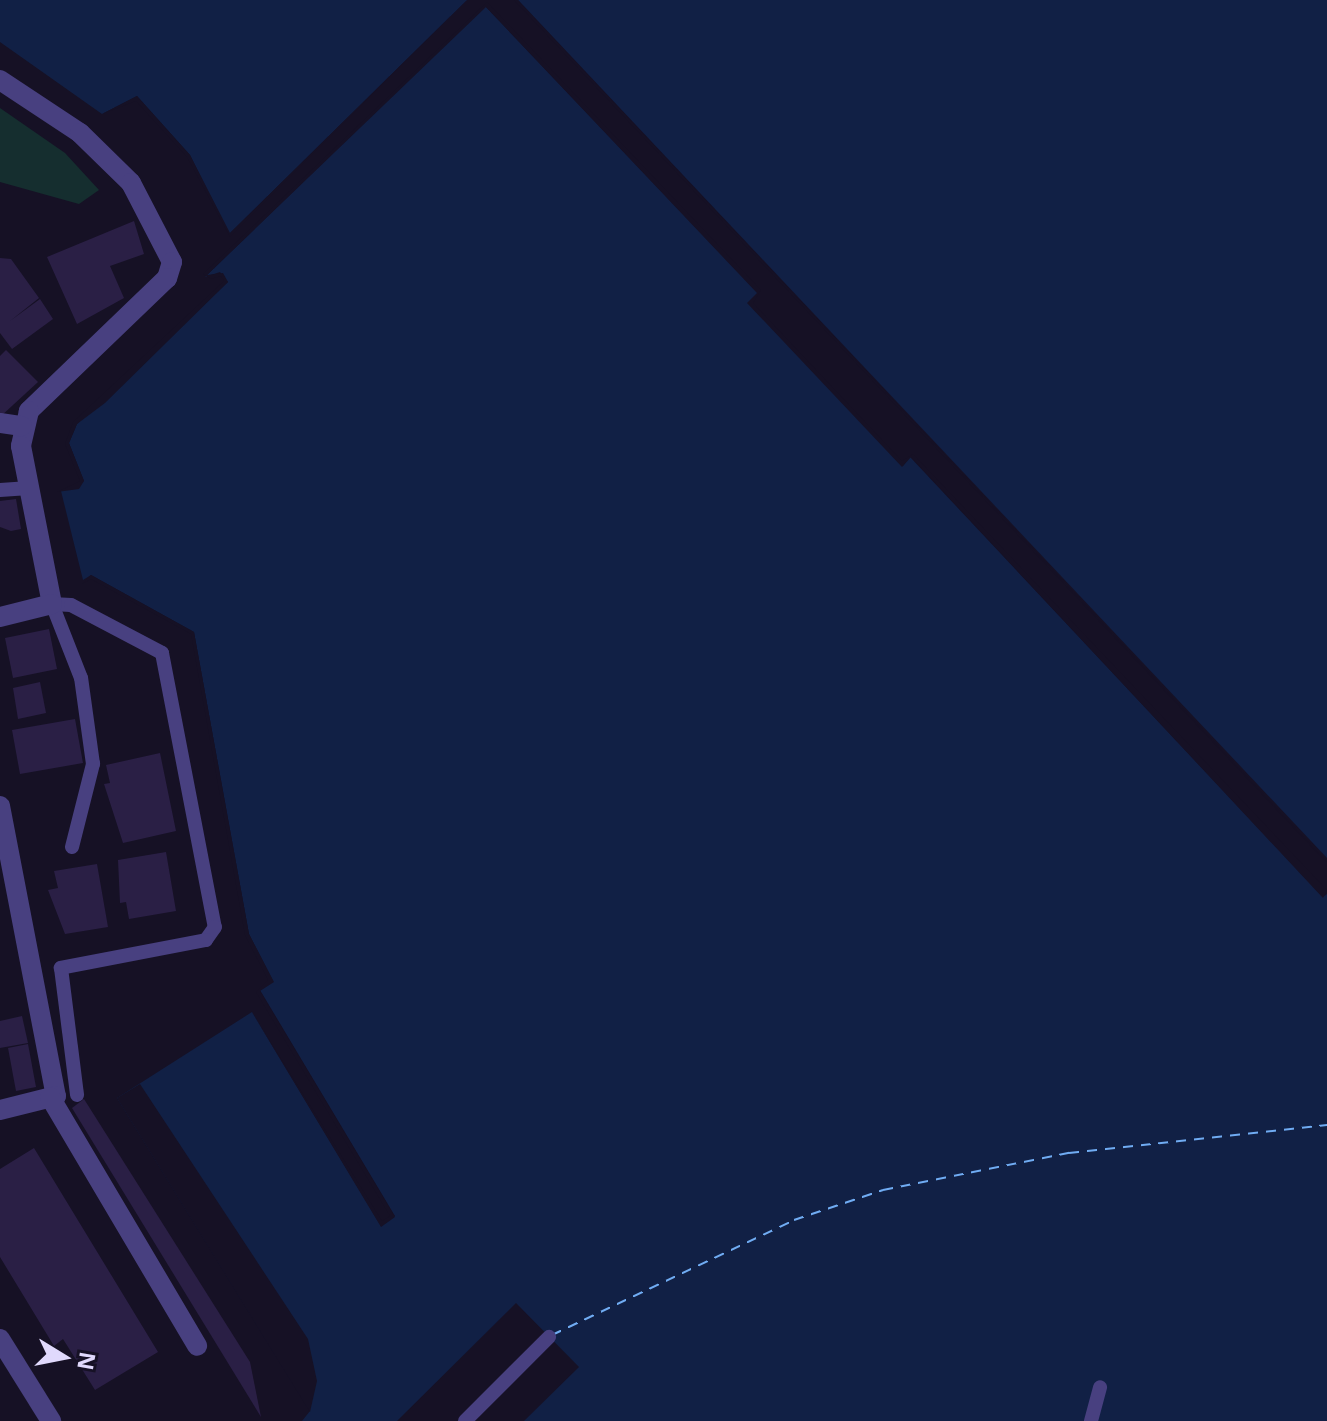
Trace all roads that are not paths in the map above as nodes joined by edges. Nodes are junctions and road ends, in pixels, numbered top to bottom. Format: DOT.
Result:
graph roads {
  1 [pos="0,80"];
  2 [pos="0,423"];
  3 [pos="22,426"];
  4 [pos="29,488"];
  5 [pos="0,490"];
  6 [pos="52,604"];
  7 [pos="0,617"];
  8 [pos="0,806"];
  9 [pos="72,847"];
  10 [pos="77,1095"];
  11 [pos="50,1097"];
  12 [pos="0,1110"];
  13 [pos="549,1337"];
  14 [pos="0,1339"];
  15 [pos="197,1346"];
  16 [pos="1100,1387"];
  17 [pos="51,1421"];
  18 [pos="465,1421"];
  19 [pos="1091,1421"];
  1 -- 3 [label="street"];
  2 -- 3 [label="street"];
  3 -- 4 [label="street"];
  4 -- 5 [label="lane"];
  4 -- 6 [label="street"];
  6 -- 7 [label="street"];
  6 -- 9 [label="lane"];
  6 -- 10 [label="lane"];
  8 -- 11 [label="street"];
  11 -- 12 [label="street"];
  11 -- 15 [label="street"];
  13 -- 18 [label="lane"];
  14 -- 17 [label="street"];
  16 -- 19 [label="lane"];
}
